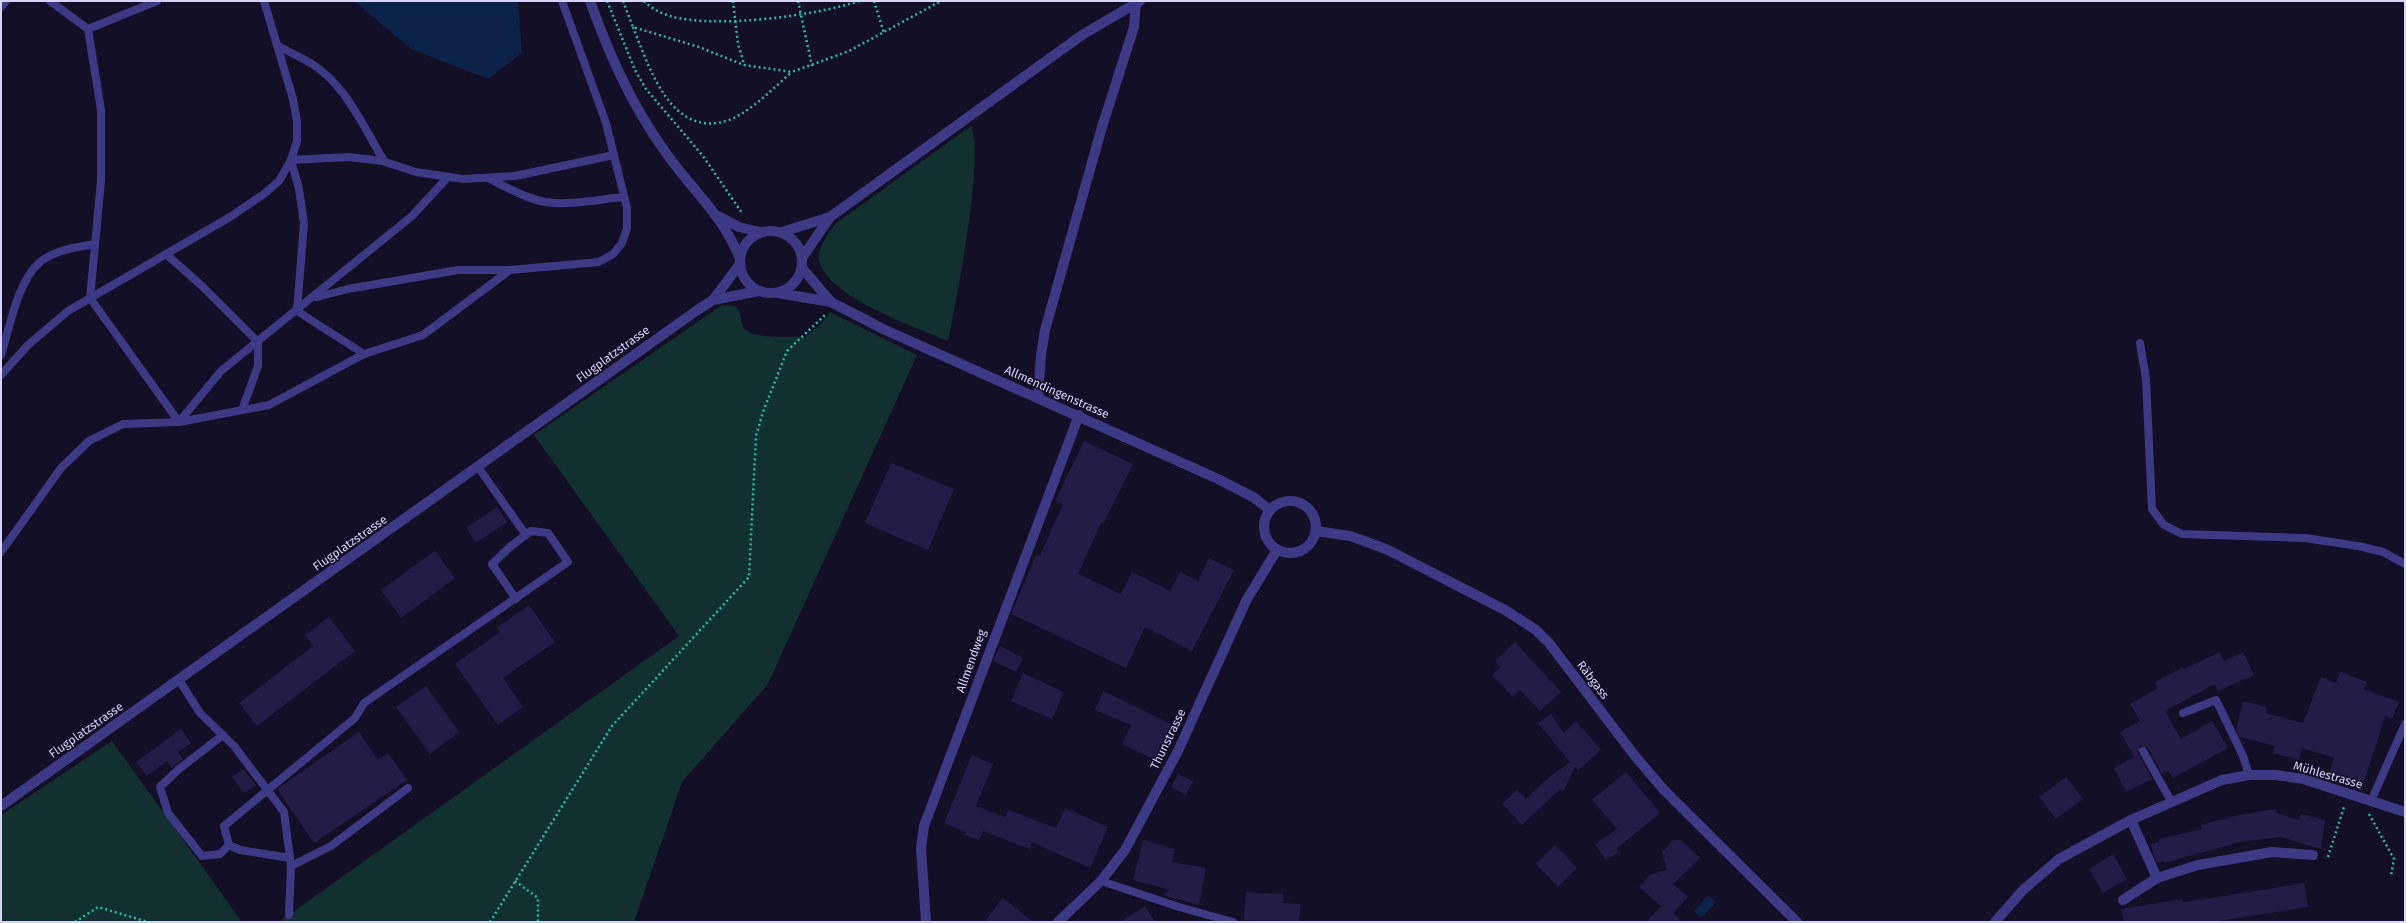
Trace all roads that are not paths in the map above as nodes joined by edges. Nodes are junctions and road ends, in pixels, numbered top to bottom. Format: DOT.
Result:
graph roads {
  1 [pos="6,1"];
  2 [pos="50,1"];
  3 [pos="157,1"];
  4 [pos="264,1"];
  5 [pos="562,1"];
  6 [pos="590,1"];
  7 [pos="1133,3"];
  8 [pos="1,7"];
  9 [pos="88,29"];
  10 [pos="276,46"];
  11 [pos="614,154"];
  12 [pos="291,160"];
  13 [pos="384,161"];
  14 [pos="448,176"];
  15 [pos="487,177"];
  16 [pos="624,197"];
  17 [pos="718,216"];
  18 [pos="830,217"];
  19 [pos="760,232"];
  20 [pos="782,232"];
  21 [pos="95,244"];
  22 [pos="166,254"];
  23 [pos="740,261"];
  24 [pos="802,263"];
  25 [pos="510,270"];
  26 [pos="759,291"];
  27 [pos="778,293"];
  28 [pos="314,297"];
  29 [pos="90,298"];
  30 [pos="714,300"];
  31 [pos="831,302"];
  32 [pos="297,311"];
  33 [pos="258,342"];
  34 [pos="2140,343"];
  35 [pos="364,354"];
  36 [pos="1,355"];
  37 [pos="1,375"];
  38 [pos="1038,398"];
  39 [pos="242,410"];
  40 [pos="1079,415"];
  41 [pos="179,422"];
  42 [pos="478,467"];
  43 [pos="1270,510"];
  44 [pos="1316,531"];
  45 [pos="526,535"];
  46 [pos="1277,550"];
  47 [pos="1,552"];
  48 [pos="2405,564"];
  49 [pos="516,599"];
  50 [pos="179,680"];
  51 [pos="2183,713"];
  52 [pos="2405,724"];
  53 [pos="223,735"];
  54 [pos="2143,751"];
  55 [pos="2248,775"];
  56 [pos="268,788"];
  57 [pos="408,788"];
  58 [pos="2171,801"];
  59 [pos="2371,801"];
  60 [pos="1,806"];
  61 [pos="2405,812"];
  62 [pos="2131,820"];
  63 [pos="229,845"];
  64 [pos="2313,855"];
  65 [pos="290,862"];
  66 [pos="2157,878"];
  67 [pos="1101,881"];
  68 [pos="2123,900"];
  69 [pos="289,915"];
  70 [pos="926,922"];
  71 [pos="1058,922"];
  72 [pos="1233,922"];
  73 [pos="1797,922"];
  74 [pos="1994,922"];
  1 -- 8 [label="lane"];
  2 -- 9 [label="lane"];
  3 -- 9 [label="lane"];
  4 -- 10 [label="lane"];
  5 -- 11 [label="lane"];
  6 -- 17 [label="street"];
  7 -- 18 [label="street"];
  7 -- 38 [label="street"];
  9 -- 21 [label="lane"];
  10 -- 12 [label="lane"];
  10 -- 13 [label="lane"];
  11 -- 15 [label="lane"];
  11 -- 16 [label="lane"];
  12 -- 13 [label="lane"];
  12 -- 22 [label="lane"];
  12 -- 32 [label="lane"];
  13 -- 14 [label="lane"];
  14 -- 15 [label="lane"];
  14 -- 28 [label="lane"];
  15 -- 16 [label="lane"];
  16 -- 25 [label="lane"];
  17 -- 19 [label="street"];
  17 -- 23 [label="street"];
  18 -- 20 [label="street"];
  18 -- 24 [label="street"];
  19 -- 20 [label="street"];
  19 -- 23 [label="street"];
  20 -- 24 [label="street"];
  21 -- 29 [label="lane"];
  21 -- 36 [label="lane"];
  22 -- 29 [label="lane"];
  22 -- 33 [label="lane"];
  23 -- 26 [label="street"];
  23 -- 30 [label="street, Flugplatzstrasse"];
  24 -- 27 [label="street"];
  24 -- 31 [label="street, Allmendingenstrasse"];
  25 -- 28 [label="lane"];
  25 -- 35 [label="lane"];
  26 -- 27 [label="street"];
  26 -- 30 [label="street, Flugplatzstrasse"];
  27 -- 31 [label="street, Allmendingenstrasse"];
  28 -- 32 [label="lane"];
  29 -- 37 [label="lane"];
  29 -- 41 [label="lane"];
  30 -- 42 [label="street, Flugplatzstrasse"];
  31 -- 38 [label="street, Allmendingenstrasse"];
  32 -- 33 [label="lane"];
  32 -- 35 [label="lane"];
  33 -- 39 [label="lane"];
  33 -- 41 [label="lane"];
  34 -- 48 [label="lane"];
  35 -- 39 [label="lane"];
  38 -- 40 [label="street, Allmendingenstrasse"];
  39 -- 41 [label="lane"];
  40 -- 43 [label="street, Allmendingenstrasse"];
  40 -- 70 [label="street, Allmendweg"];
  41 -- 47 [label="lane"];
  42 -- 45 [label="lane"];
  42 -- 50 [label="street, Flugplatzstrasse"];
  43 -- 44 [label="street"];
  43 -- 46 [label="street"];
  44 -- 46 [label="street"];
  44 -- 73 [label="street, Räbgass"];
  45 -- 49 [label="lane"];
  45 -- 49 [label="lane"];
  46 -- 67 [label="street, Thunstrasse"];
  49 -- 56 [label="lane"];
  50 -- 53 [label="lane"];
  50 -- 60 [label="street, Flugplatzstrasse"];
  51 -- 55 [label="lane"];
  52 -- 59 [label="lane"];
  53 -- 56 [label="lane"];
  53 -- 63 [label="lane"];
  54 -- 58 [label="lane"];
  55 -- 58 [label="street, Mühlestrasse"];
  55 -- 59 [label="street, Mühlestrasse"];
  56 -- 63 [label="lane"];
  56 -- 65 [label="lane"];
  57 -- 65 [label="lane"];
  58 -- 62 [label="street, Mühlestrasse"];
  59 -- 61 [label="street, Mühlestrasse"];
  62 -- 66 [label="street"];
  62 -- 74 [label="street, Mühlestrasse"];
  63 -- 65 [label="lane"];
  64 -- 66 [label="street"];
  65 -- 69 [label="lane"];
  66 -- 68 [label="street"];
  67 -- 71 [label="street, Thunstrasse"];
  67 -- 72 [label="lane"];
}
